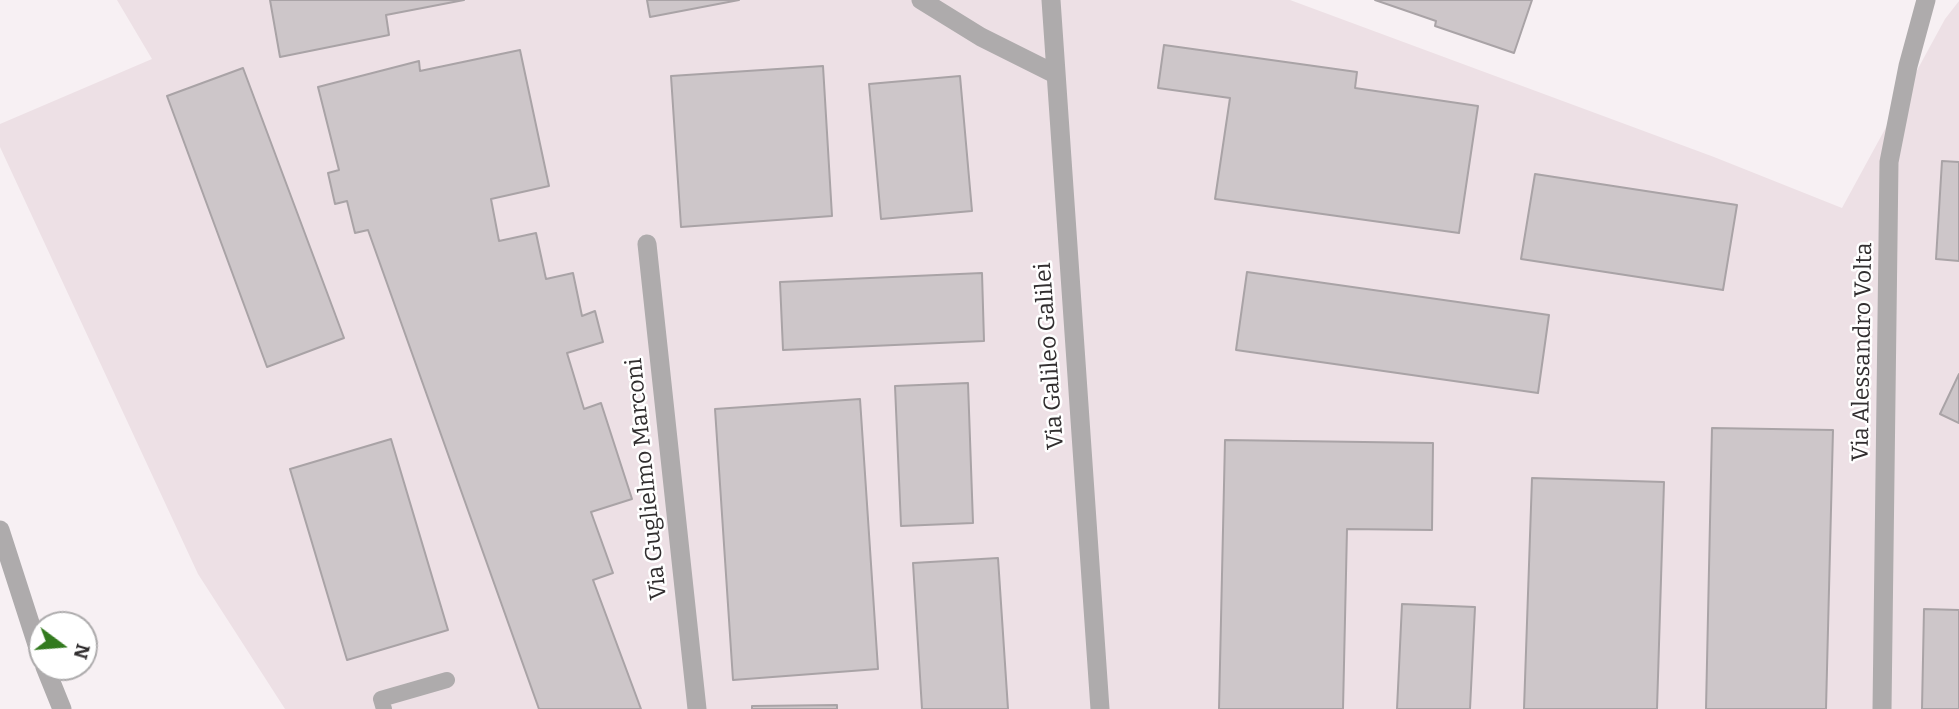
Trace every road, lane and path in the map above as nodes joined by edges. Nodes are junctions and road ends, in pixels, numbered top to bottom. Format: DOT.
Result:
graph roads {
  1 [pos="921,0"];
  2 [pos="1051,0"];
  3 [pos="1926,0"];
  4 [pos="1055,74"];
  5 [pos="647,244"];
  6 [pos="0,530"];
  7 [pos="28,617"];
  8 [pos="447,680"];
  9 [pos="51,681"];
  10 [pos="62,709"];
  11 [pos="384,709"];
  12 [pos="697,709"];
  13 [pos="1100,709"];
  14 [pos="1882,709"];
  1 -- 4 [label="street"];
  2 -- 4 [label="street, Via Galileo Galilei"];
  3 -- 14 [label="street, Via Alessandro Volta"];
  4 -- 13 [label="street, Via Galileo Galilei"];
  5 -- 12 [label="street, Via Guglielmo Marconi"];
  6 -- 7 [label="street"];
  8 -- 11 [label="lane"];
  9 -- 10 [label="street"];
}
